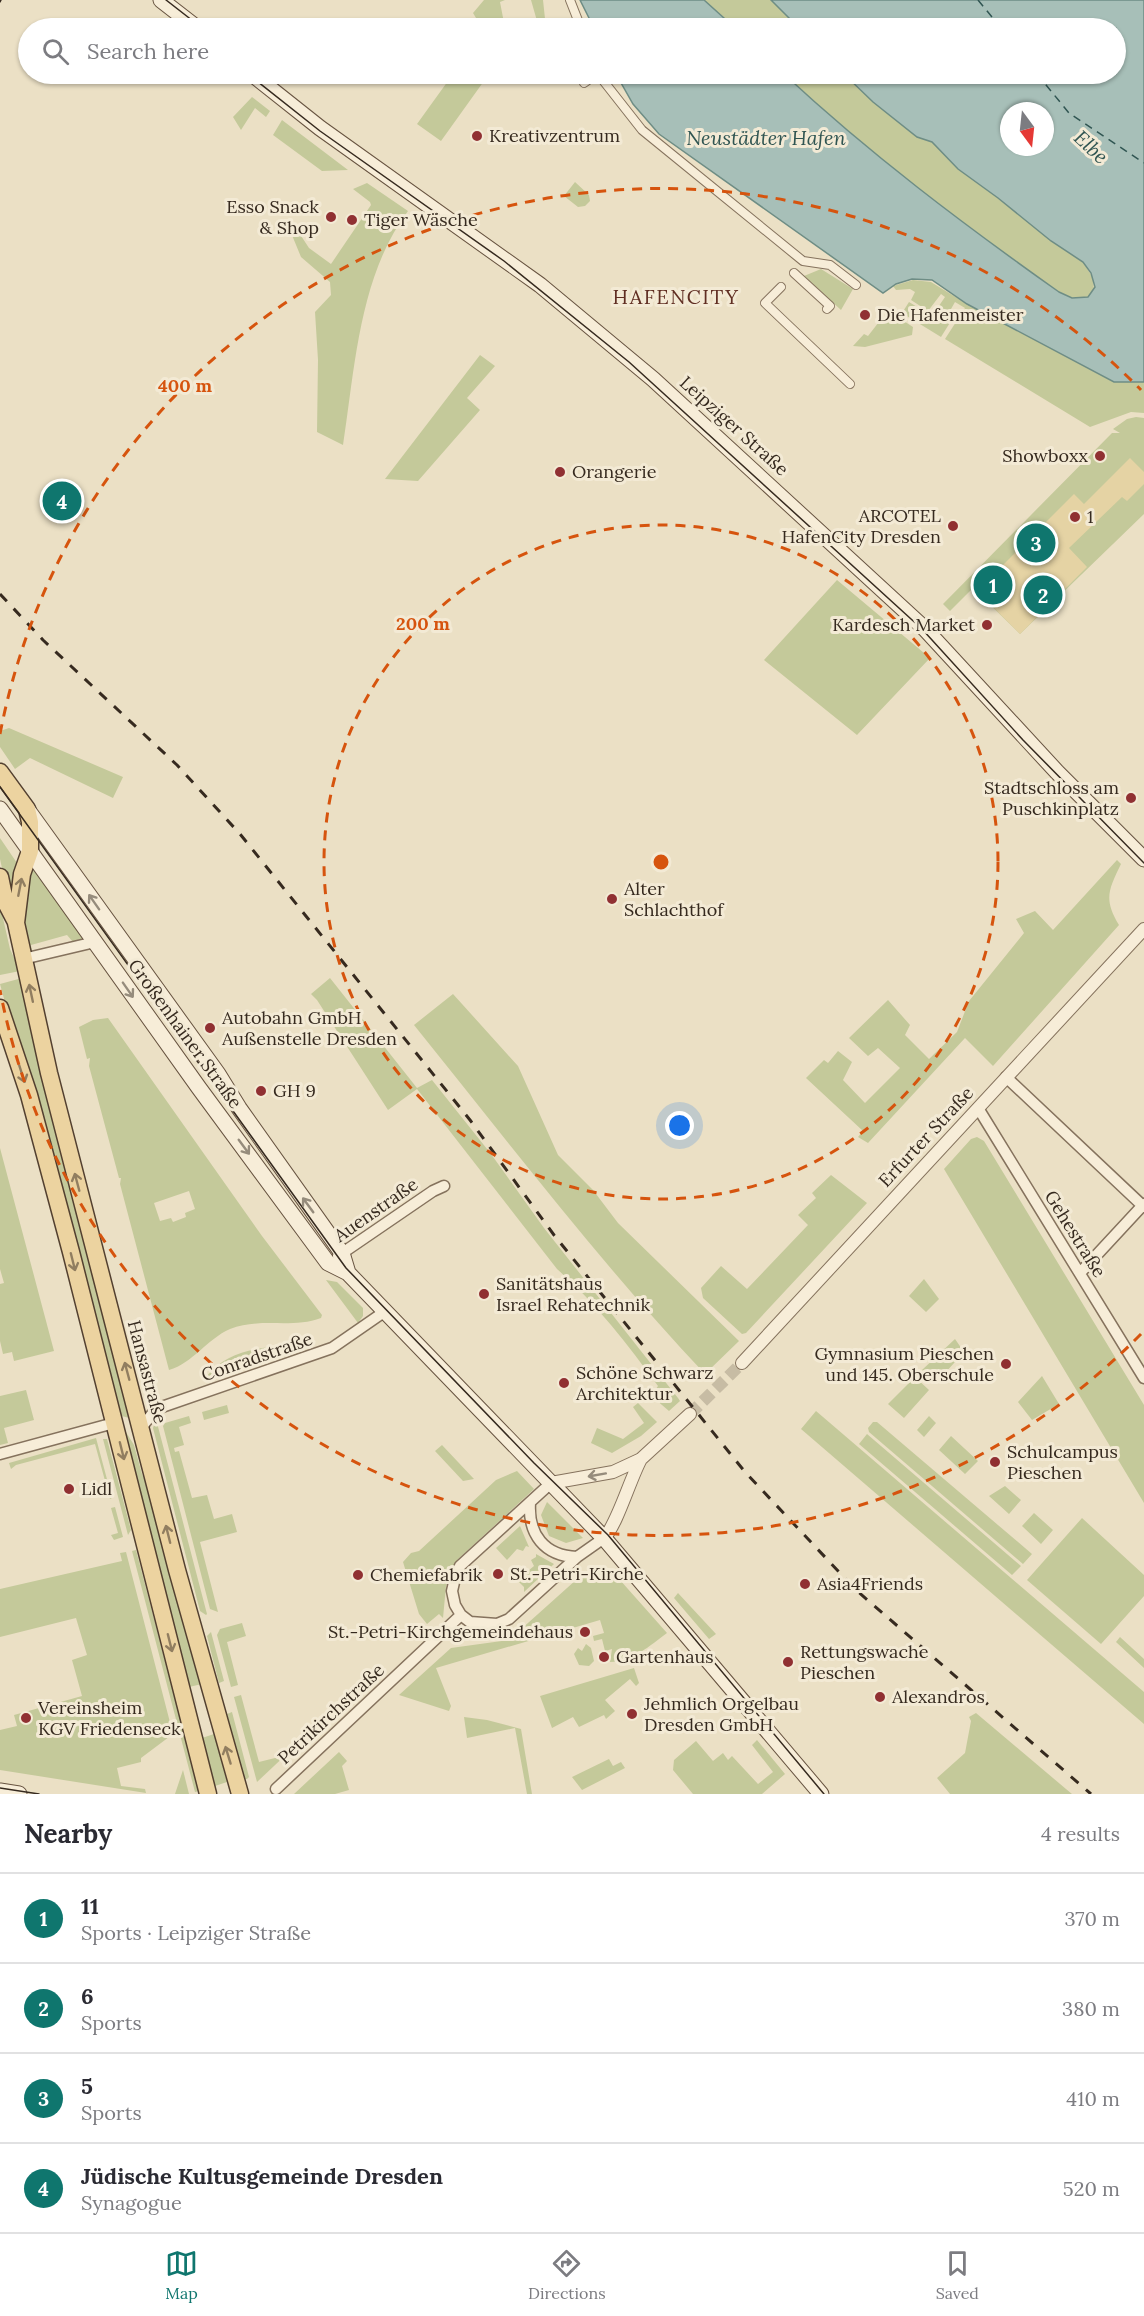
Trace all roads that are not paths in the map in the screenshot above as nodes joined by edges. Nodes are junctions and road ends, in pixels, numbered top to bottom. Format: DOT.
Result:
graph roads {
  1 [pos="161,0"];
  2 [pos="570,0"];
  3 [pos="184,18"];
  4 [pos="577,18"];
  5 [pos="265,84"];
  6 [pos="604,84"];
  7 [pos="803,261"];
  8 [pos="856,285"];
  9 [pos="781,287"];
  10 [pos="827,309"];
  11 [pos="850,384"];
  12 [pos="0,772"];
  13 [pos="27,808"];
  14 [pos="0,809"];
  15 [pos="30,851"];
  16 [pos="1142,853"];
  17 [pos="0,877"];
  18 [pos="1144,919"];
  19 [pos="16,923"];
  20 [pos="1140,932"];
  21 [pos="95,942"];
  22 [pos="23,959"];
  23 [pos="0,1008"];
  24 [pos="1006,1077"];
  25 [pos="978,1108"];
  26 [pos="444,1186"];
  27 [pos="1144,1205"];
  28 [pos="342,1253"];
  29 [pos="328,1263"];
  30 [pos="348,1273"];
  31 [pos="1080,1274"];
  32 [pos="384,1312"];
  33 [pos="742,1363"];
  34 [pos="1144,1378"];
  35 [pos="690,1414"];
  36 [pos="114,1422"];
  37 [pos="141,1428"];
  38 [pos="0,1454"];
  39 [pos="641,1459"];
  40 [pos="551,1483"];
  41 [pos="530,1503"];
  42 [pos="604,1538"];
  43 [pos="577,1557"];
  44 [pos="461,1614"];
  45 [pos="276,1789"];
  46 [pos="0,1791"];
  47 [pos="19,1794"];
  48 [pos="208,1794"];
  49 [pos="240,1794"];
  50 [pos="821,1794"];
  1 -- 3 [label="main road"];
  2 -- 4 [label="street"];
  5 -- 16 [label="main road, Leipziger Straße"];
  6 -- 7 [label="street"];
  7 -- 8 [label="street"];
  7 -- 10 [label="street"];
  9 -- 11 [label="street"];
  12 -- 13 [label="main road, Hansastraße"];
  13 -- 15 [label="main road, Hansastraße"];
  28 -- 13 [label="main road, Großenhainer Straße, one-way"];
  14 -- 15 [label="main road, Großenhainer Straße"];
  19 -- 15 [label="main road, Hansastraße, one-way"];
  15 -- 21 [label="main road, Großenhainer Straße"];
  17 -- 19 [label="main road"];
  18 -- 20 [label="street, Erfurter Straße"];
  19 -- 22 [label="main road, Hansastraße"];
  20 -- 24 [label="street, Erfurter Straße"];
  21 -- 22 [label="street"];
  21 -- 29 [label="main road, Großenhainer Straße, one-way"];
  37 -- 22 [label="main road, Hansastraße, one-way"];
  23 -- 36 [label="main road, one-way"];
  24 -- 25 [label="street, Erfurter Straße"];
  24 -- 27 [label="street"];
  25 -- 31 [label="street, Gehestraße"];
  25 -- 33 [label="street, Erfurter Straße"];
  26 -- 28 [label="street, Auenstraße"];
  27 -- 31 [label="street"];
  28 -- 29 [label="street, Auenstraße"];
  28 -- 30 [label="main road, Großenhainer Straße"];
  29 -- 30 [label="main road, Großenhainer Straße"];
  30 -- 32 [label="main road, Großenhainer Straße"];
  31 -- 34 [label="street, Gehestraße"];
  32 -- 37 [label="street, Conradstraße"];
  32 -- 40 [label="main road, Großenhainer Straße"];
  35 -- 39 [label="street"];
  36 -- 37 [label="main road"];
  36 -- 38 [label="street"];
  36 -- 48 [label="main road, one-way"];
  49 -- 37 [label="main road, Hansastraße, one-way"];
  39 -- 40 [label="street, one-way"];
  39 -- 42 [label="street"];
  40 -- 41 [label="street"];
  40 -- 42 [label="main road, Großenhainer Straße"];
  41 -- 43 [label="street"];
  41 -- 44 [label="street"];
  42 -- 43 [label="street"];
  42 -- 50 [label="main road"];
  43 -- 44 [label="street"];
  44 -- 45 [label="street, Petrikirchstraße"];
  46 -- 47 [label="main road"];
}
